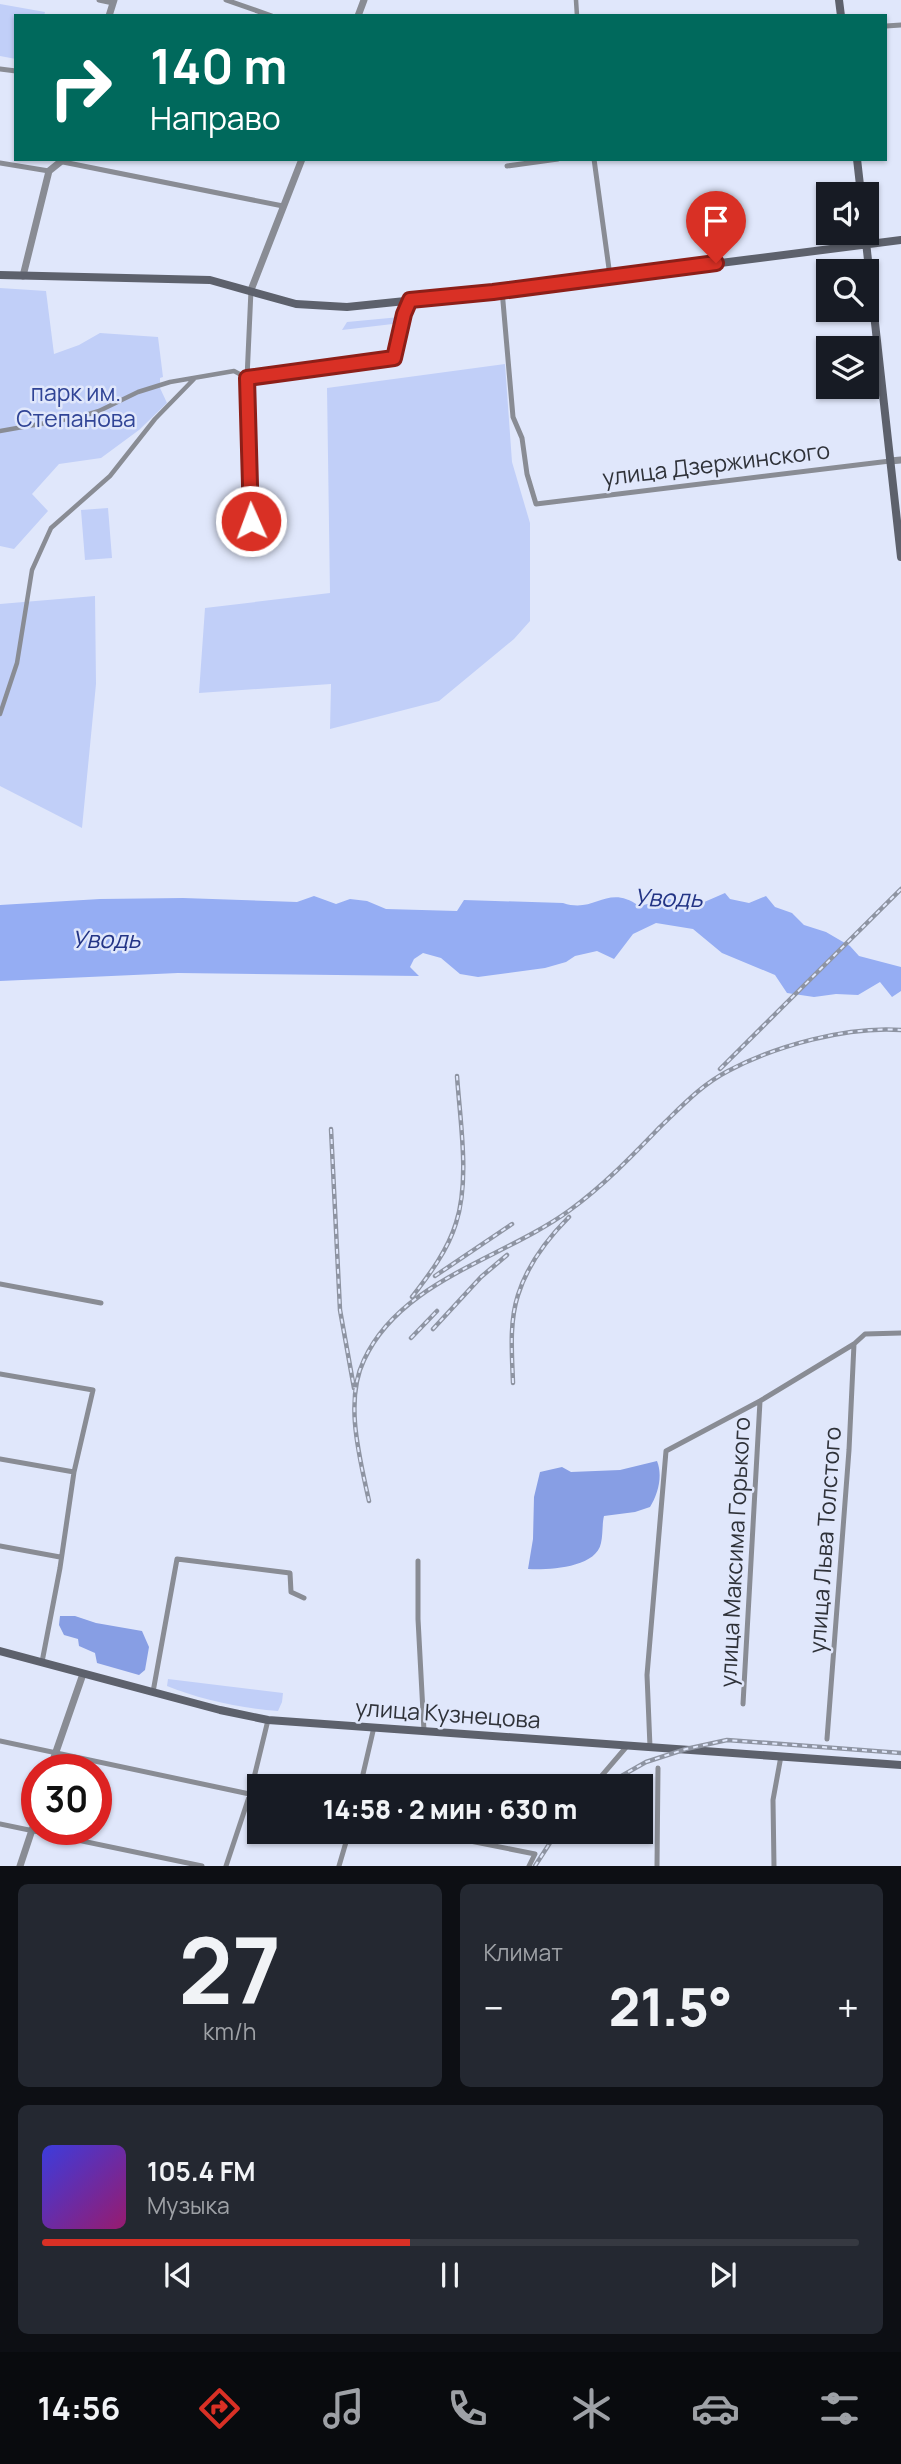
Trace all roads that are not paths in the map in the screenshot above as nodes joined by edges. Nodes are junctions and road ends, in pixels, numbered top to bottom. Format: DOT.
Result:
graph roads {
  1 [pos="99,0"];
  2 [pos="226,0"];
  3 [pos="114,1"];
  4 [pos="266,14"];
  5 [pos="64,161"];
  6 [pos="301,161"];
  7 [pos="543,161"];
  8 [pos="594,161"];
  9 [pos="857,161"];
  10 [pos="0,163"];
  11 [pos="507,166"];
  12 [pos="49,171"];
  13 [pos="860,182"];
  14 [pos="283,206"];
  15 [pos="901,240"];
  16 [pos="879,243"];
  17 [pos="858,245"];
  18 [pos="866,245"];
  19 [pos="0,275"];
  20 [pos="23,276"];
  21 [pos="610,276"];
  22 [pos="251,290"];
  23 [pos="502,290"];
  24 [pos="410,300"];
  25 [pos="247,378"];
  26 [pos="194,379"];
  27 [pos="0,431"];
  28 [pos="901,460"];
  29 [pos="890,461"];
  30 [pos="251,521"];
  31 [pos="901,557"];
  32 [pos="0,713"];
  33 [pos="0,1284"];
  34 [pos="101,1303"];
  35 [pos="901,1333"];
  36 [pos="854,1344"];
  37 [pos="0,1374"];
  38 [pos="760,1401"];
  39 [pos="0,1459"];
  40 [pos="74,1472"];
  41 [pos="0,1546"];
  42 [pos="60,1557"];
  43 [pos="418,1561"];
  44 [pos="304,1598"];
  45 [pos="0,1651"];
  46 [pos="42,1662"];
  47 [pos="83,1674"];
  48 [pos="153,1692"];
  49 [pos="743,1704"];
  50 [pos="268,1720"];
  51 [pos="374,1727"];
  52 [pos="424,1731"];
  53 [pos="827,1739"];
  54 [pos="0,1741"];
  55 [pos="628,1745"];
  56 [pos="650,1747"];
  57 [pos="55,1753"];
  58 [pos="781,1756"];
  59 [pos="901,1765"];
  60 [pos="658,1768"];
  61 [pos="255,1774"];
  62 [pos="363,1774"];
  63 [pos="603,1774"];
  64 [pos="247,1793"];
  65 [pos="247,1803"];
  66 [pos="0,1824"];
  67 [pos="21,1828"];
  68 [pos="345,1844"];
  69 [pos="485,1844"];
  70 [pos="27,1845"];
  71 [pos="103,1845"];
  72 [pos="20,1866"];
  73 [pos="202,1866"];
  74 [pos="226,1866"];
  75 [pos="339,1866"];
  76 [pos="529,1866"];
  77 [pos="657,1866"];
  78 [pos="774,1866"];
  1 -- 3 [label="street"];
  2 -- 4 [label="street"];
  5 -- 12 [label="street"];
  5 -- 14 [label="street"];
  6 -- 14 [label="street"];
  7 -- 11 [label="street"];
  8 -- 21 [label="street"];
  9 -- 13 [label="main road"];
  10 -- 12 [label="street"];
  12 -- 20 [label="street"];
  14 -- 22 [label="street"];
  15 -- 16 [label="main road"];
  17 -- 21 [label="main road"];
  18 -- 29 [label="main road"];
  19 -- 20 [label="main road"];
  20 -- 22 [label="main road"];
  21 -- 23 [label="main road"];
  22 -- 24 [label="main road"];
  22 -- 25 [label="street"];
  23 -- 24 [label="main road"];
  23 -- 29 [label="street, улица Дзержинского"];
  24 -- 25 [label="street"];
  25 -- 26 [label="street"];
  25 -- 30 [label="street"];
  26 -- 27 [label="street"];
  26 -- 32 [label="street"];
  28 -- 29 [label="street, улица Дзержинского"];
  29 -- 31 [label="main road"];
  33 -- 34 [label="street"];
  35 -- 36 [label="street"];
  36 -- 38 [label="street"];
  36 -- 53 [label="street, улица Льва Толстого"];
  37 -- 40 [label="street"];
  38 -- 49 [label="street, улица Максима Горького"];
  38 -- 56 [label="street"];
  39 -- 40 [label="street"];
  40 -- 42 [label="street"];
  41 -- 42 [label="street"];
  42 -- 46 [label="street"];
  43 -- 52 [label="street"];
  44 -- 48 [label="street"];
  45 -- 46 [label="main road, улица Кузнецова"];
  46 -- 47 [label="main road, улица Кузнецова"];
  47 -- 48 [label="main road, улица Кузнецова"];
  47 -- 57 [label="street"];
  48 -- 50 [label="main road, улица Кузнецова"];
  50 -- 51 [label="main road, улица Кузнецова"];
  50 -- 61 [label="street"];
  51 -- 52 [label="main road, улица Кузнецова"];
  51 -- 62 [label="street"];
  52 -- 55 [label="main road, улица Кузнецова"];
  54 -- 57 [label="street"];
  55 -- 56 [label="main road, улица Кузнецова"];
  55 -- 63 [label="street"];
  56 -- 58 [label="main road, улица Кузнецова"];
  57 -- 64 [label="street"];
  58 -- 59 [label="main road, улица Кузнецова"];
  58 -- 78 [label="street"];
  60 -- 77 [label="street"];
  65 -- 74 [label="street"];
  66 -- 67 [label="street"];
  68 -- 75 [label="street"];
  69 -- 76 [label="street"];
  70 -- 72 [label="street"];
  71 -- 73 [label="street"];
}
